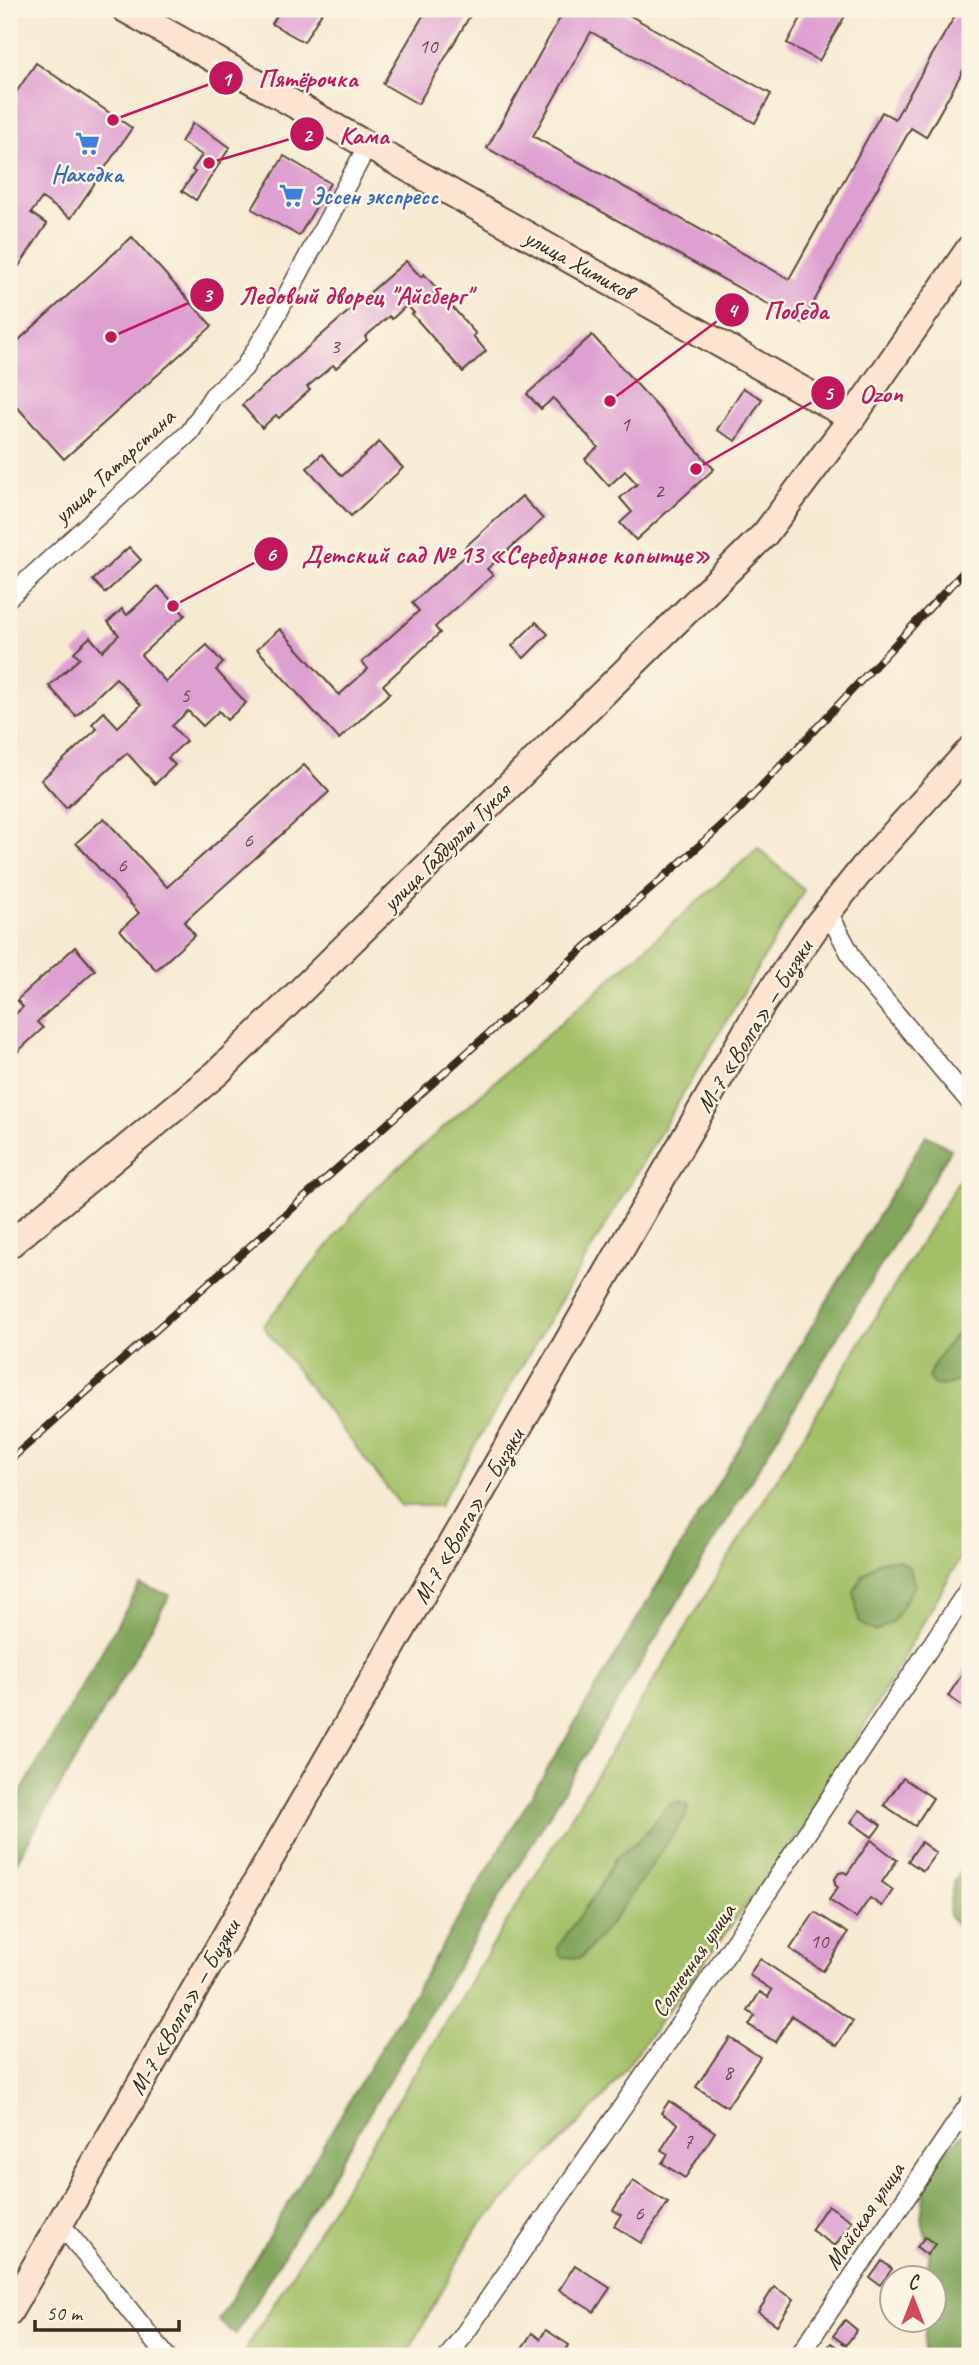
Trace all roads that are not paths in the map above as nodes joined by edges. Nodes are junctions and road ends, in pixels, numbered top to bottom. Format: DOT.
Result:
graph roads {
  1 [pos="125,9"];
  2 [pos="368,145"];
  3 [pos="970,248"];
  4 [pos="852,418"];
  5 [pos="9,597"];
  6 [pos="970,750"];
  7 [pos="828,912"];
  8 [pos="970,1102"];
  9 [pos="9,1245"];
  10 [pos="970,1587"];
  11 [pos="970,2103"];
  12 [pos="60,2223"];
  13 [pos="9,2312"];
  14 [pos="166,2356"];
  15 [pos="449,2356"];
  16 [pos="799,2356"];
  1 -- 2 [label="main road, улица Химиков"];
  2 -- 4 [label="main road, улица Химиков"];
  2 -- 5 [label="street, улица Татарстана"];
  3 -- 4 [label="main road"];
  4 -- 9 [label="main road, улица Габдуллы Тукая"];
  6 -- 7 [label="main road, М-7 «Волга» — Бизяки"];
  7 -- 8 [label="street"];
  7 -- 12 [label="main road, М-7 «Волга» — Бизяки"];
  10 -- 15 [label="street, Солнечная улица"];
  11 -- 16 [label="street, Майская улица"];
  12 -- 13 [label="main road, М-7 «Волга» — Бизяки"];
  12 -- 14 [label="street"];
}
